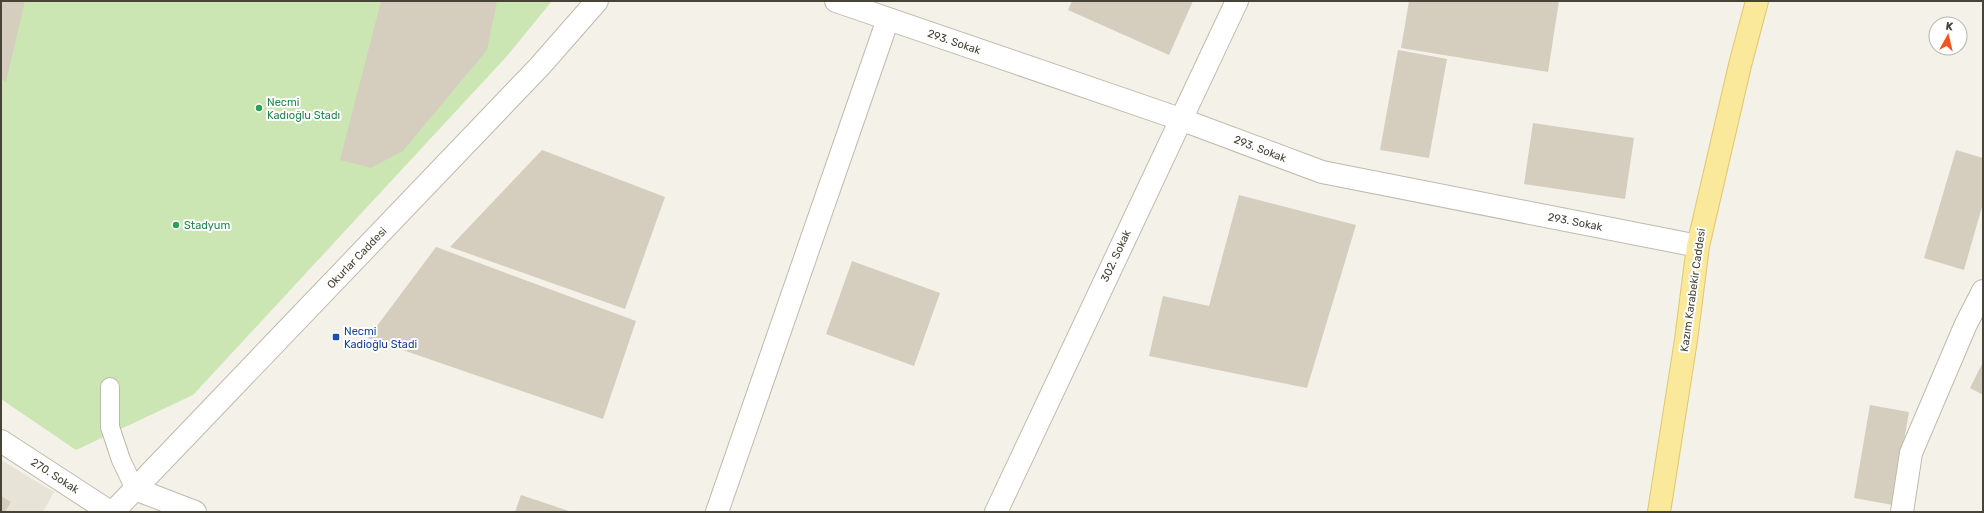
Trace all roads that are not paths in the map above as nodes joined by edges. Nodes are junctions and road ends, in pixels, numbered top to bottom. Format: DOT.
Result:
graph roads {
  1 [pos="597,1"];
  2 [pos="836,1"];
  3 [pos="1237,1"];
  4 [pos="1758,1"];
  5 [pos="888,19"];
  6 [pos="1180,119"];
  7 [pos="1698,246"];
  8 [pos="1983,291"];
  9 [pos="110,387"];
  10 [pos="1,441"];
  11 [pos="135,489"];
  12 [pos="110,512"];
  13 [pos="113,512"];
  14 [pos="196,512"];
  15 [pos="716,512"];
  16 [pos="996,512"];
  17 [pos="1659,512"];
  18 [pos="1902,512"];
  1 -- 11 [label="street, Okurlar Caddesi"];
  2 -- 5 [label="street, 293. Sokak"];
  3 -- 6 [label="street, 302. Sokak"];
  4 -- 7 [label="main road, Kazım Karabekir Caddesi"];
  5 -- 6 [label="street, 293. Sokak"];
  5 -- 15 [label="street"];
  6 -- 7 [label="street, 293. Sokak"];
  6 -- 16 [label="street, 302. Sokak"];
  7 -- 17 [label="main road, Kazım Karabekir Caddesi"];
  8 -- 18 [label="street"];
  9 -- 11 [label="lane"];
  10 -- 12 [label="street, 270. Sokak"];
  11 -- 13 [label="street, Okurlar Caddesi"];
  11 -- 14 [label="street"];
}
